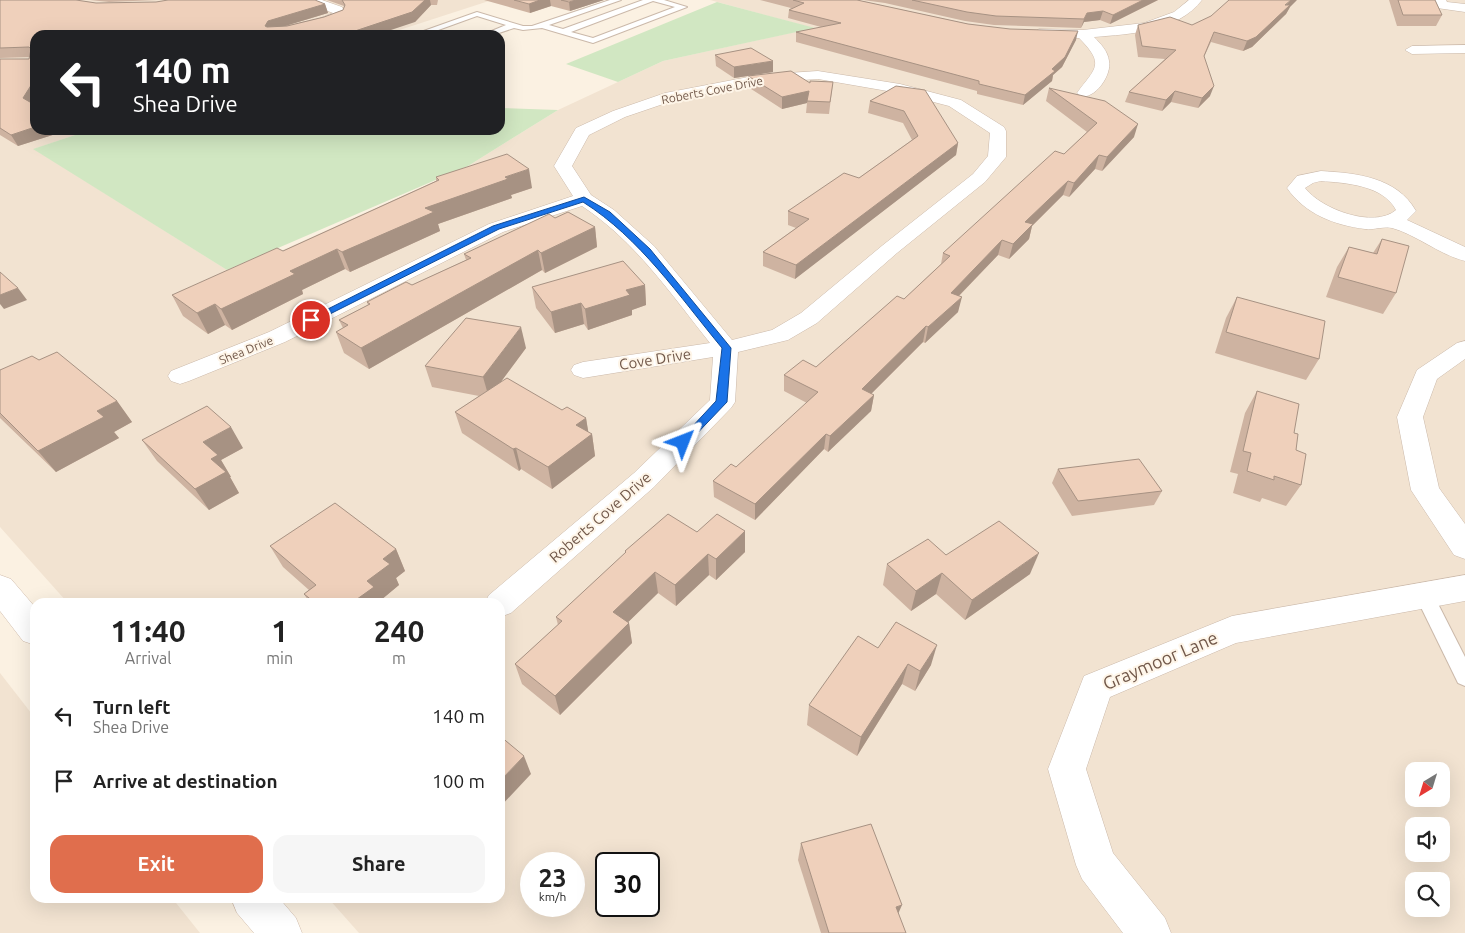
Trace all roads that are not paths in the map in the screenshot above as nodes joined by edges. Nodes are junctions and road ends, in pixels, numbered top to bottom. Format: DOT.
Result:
graph roads {
  1 [pos="311,0"];
  2 [pos="617,0"];
  3 [pos="650,0"];
  4 [pos="656,0"];
  5 [pos="1196,0"];
  6 [pos="1440,0"];
  7 [pos="1465,8"];
  8 [pos="514,25"];
  9 [pos="544,26"];
  10 [pos="294,30"];
  11 [pos="431,30"];
  12 [pos="500,30"];
  13 [pos="563,32"];
  14 [pos="1027,33"];
  15 [pos="1083,34"];
  16 [pos="1465,49"];
  17 [pos="1412,50"];
  18 [pos="1085,93"];
  19 [pos="584,199"];
  20 [pos="1393,221"];
  21 [pos="1465,255"];
  22 [pos="726,348"];
  23 [pos="1465,348"];
  24 [pos="583,370"];
  25 [pos="180,376"];
  26 [pos="1465,547"];
  27 [pos="0,588"];
  28 [pos="1465,588"];
  29 [pos="1424,595"];
  30 [pos="505,600"];
  31 [pos="30,625"];
  32 [pos="1465,677"];
  33 [pos="256,903"];
  34 [pos="281,933"];
  35 [pos="1150,933"];
  1 -- 10 [label="street"];
  2 -- 9 [label="lane"];
  3 -- 13 [label="lane"];
  4 -- 13 [label="lane"];
  5 -- 15 [label="street"];
  6 -- 7 [label="street"];
  8 -- 9 [label="lane"];
  8 -- 11 [label="lane"];
  8 -- 12 [label="lane"];
  9 -- 13 [label="lane"];
  14 -- 15 [label="street"];
  15 -- 18 [label="street"];
  16 -- 17 [label="street"];
  19 -- 22 [label="street, Roberts Cove Drive"];
  19 -- 22 [label="street, Roberts Cove Drive"];
  19 -- 25 [label="street, Shea Drive"];
  20 -- 20 [label="street"];
  20 -- 21 [label="street"];
  22 -- 24 [label="street, Cove Drive"];
  22 -- 30 [label="street, Roberts Cove Drive"];
  23 -- 26 [label="street"];
  27 -- 31 [label="street"];
  28 -- 29 [label="street, Graymoor Lane"];
  29 -- 32 [label="lane"];
  29 -- 35 [label="street, Graymoor Lane"];
  33 -- 34 [label="street"];
}
